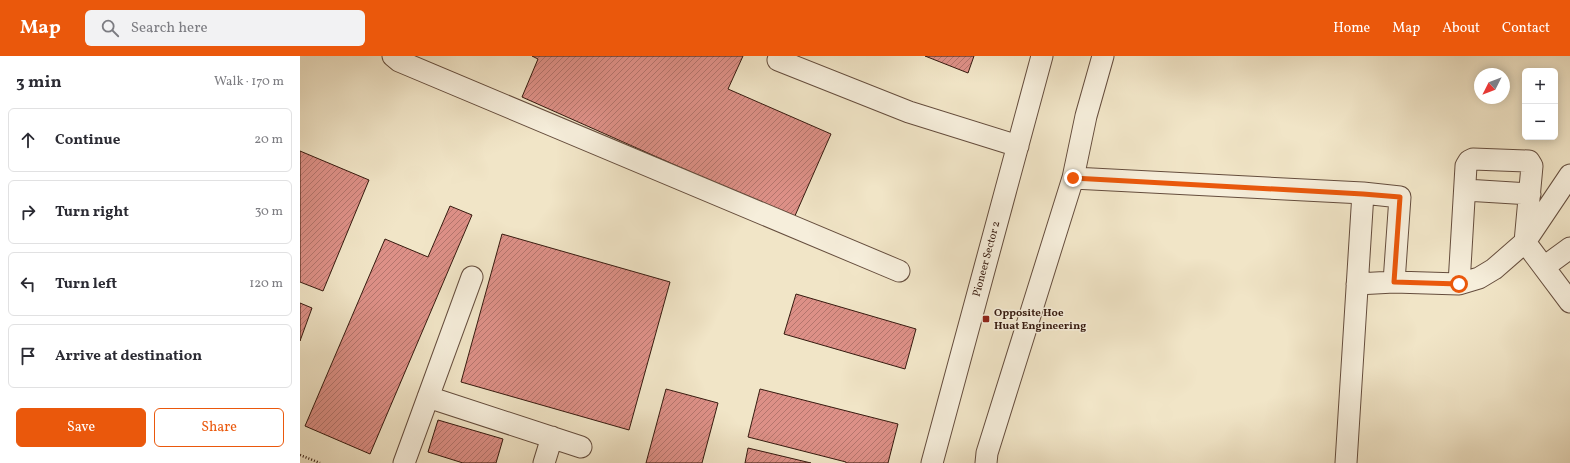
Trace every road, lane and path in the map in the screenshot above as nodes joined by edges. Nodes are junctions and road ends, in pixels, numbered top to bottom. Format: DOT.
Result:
graph roads {
  1 [pos="393,56"];
  2 [pos="1042,56"];
  3 [pos="1103,56"];
  4 [pos="778,60"];
  5 [pos="1018,146"];
  6 [pos="1570,176"];
  7 [pos="1073,178"];
  8 [pos="1465,190"];
  9 [pos="1363,194"];
  10 [pos="1530,194"];
  11 [pos="1525,242"];
  12 [pos="1570,248"];
  13 [pos="1544,267"];
  14 [pos="899,271"];
  15 [pos="472,277"];
  16 [pos="1394,282"];
  17 [pos="1357,284"];
  18 [pos="1459,284"];
  19 [pos="1570,302"];
  20 [pos="428,396"];
  21 [pos="552,437"];
  22 [pos="581,447"];
  23 [pos="300,455"];
  24 [pos="320,463"];
  25 [pos="404,463"];
  26 [pos="544,463"];
  27 [pos="932,463"];
  28 [pos="986,463"];
  29 [pos="1346,463"];
  1 -- 14 [label="street"];
  2 -- 5 [label="street, Pioneer Sector 2"];
  3 -- 7 [label="street"];
  4 -- 5 [label="street"];
  5 -- 27 [label="street, Pioneer Sector 2"];
  6 -- 11 [label="street"];
  7 -- 9 [label="street"];
  7 -- 28 [label="street"];
  8 -- 10 [label="street"];
  8 -- 10 [label="street"];
  8 -- 18 [label="street"];
  9 -- 16 [label="street"];
  9 -- 17 [label="street"];
  10 -- 11 [label="street"];
  11 -- 13 [label="street"];
  11 -- 18 [label="street"];
  12 -- 13 [label="street"];
  13 -- 19 [label="street"];
  15 -- 20 [label="street"];
  16 -- 17 [label="street"];
  16 -- 18 [label="street"];
  17 -- 29 [label="street"];
  20 -- 21 [label="street"];
  20 -- 25 [label="street"];
  21 -- 22 [label="street"];
  21 -- 26 [label="street"];
  23 -- 24 [label="path"];
}
